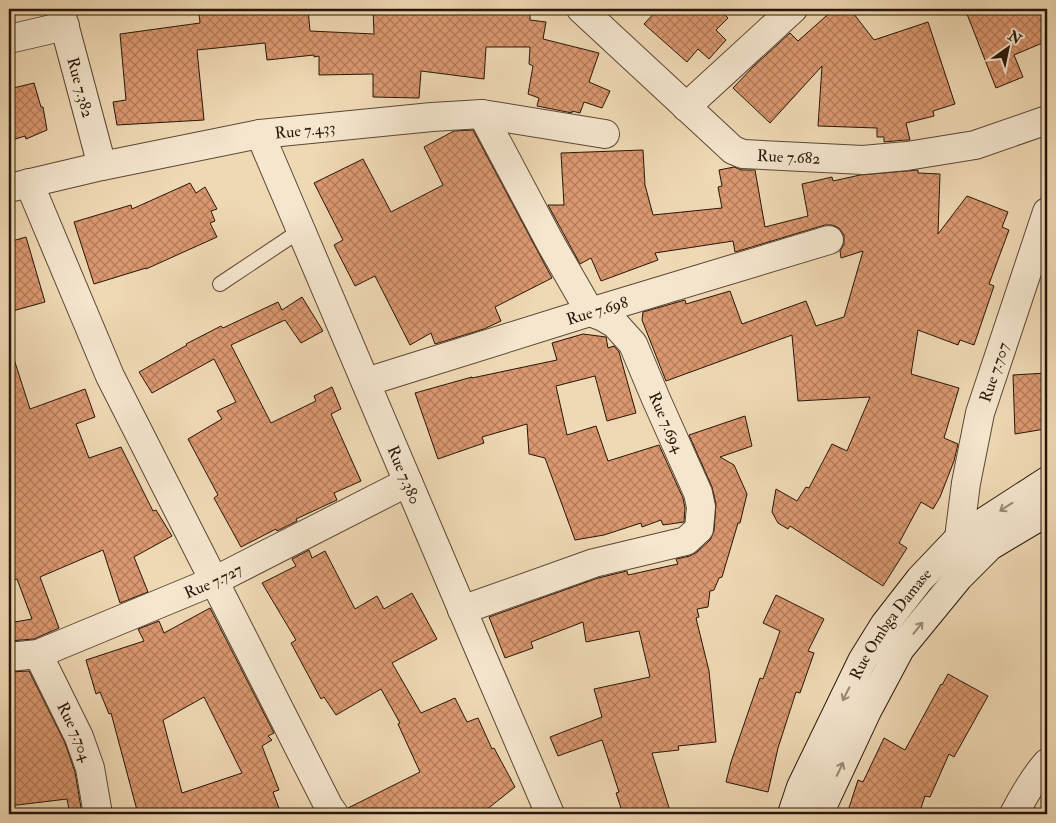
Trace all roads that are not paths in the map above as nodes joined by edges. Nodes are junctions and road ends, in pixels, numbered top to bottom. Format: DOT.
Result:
graph roads {
  1 [pos="581,9"];
  2 [pos="793,9"];
  3 [pos="62,17"];
  4 [pos="9,39"];
  5 [pos="686,107"];
  6 [pos="482,114"];
  7 [pos="1047,120"];
  8 [pos="260,134"];
  9 [pos="605,134"];
  10 [pos="102,166"];
  11 [pos="19,186"];
  12 [pos="1047,212"];
  13 [pos="301,230"];
  14 [pos="828,240"];
  15 [pos="220,284"];
  16 [pos="590,312"];
  17 [pos="366,382"];
  18 [pos="1047,481"];
  19 [pos="408,482"];
  20 [pos="1047,512"];
  21 [pos="960,538"];
  22 [pos="214,581"];
  23 [pos="462,610"];
  24 [pos="38,654"];
  25 [pos="9,657"];
  26 [pos="1047,763"];
  27 [pos="98,814"];
  28 [pos="334,814"];
  29 [pos="550,814"];
  30 [pos="792,814"];
  31 [pos="821,814"];
  32 [pos="1014,814"];
  1 -- 5 [label="street, Rue 7.682"];
  2 -- 5 [label="street"];
  3 -- 4 [label="street"];
  3 -- 10 [label="street, Rue 7.382"];
  5 -- 7 [label="street, Rue 7.682"];
  6 -- 8 [label="street, Rue 7.433"];
  6 -- 9 [label="street, Rue 7.433"];
  6 -- 16 [label="street"];
  8 -- 10 [label="street, Rue 7.433"];
  8 -- 13 [label="street, Rue 7.380"];
  10 -- 11 [label="street, Rue 7.433"];
  11 -- 22 [label="street"];
  12 -- 21 [label="street, Rue 7.707"];
  13 -- 15 [label="lane"];
  13 -- 17 [label="street, Rue 7.380"];
  14 -- 16 [label="street, Rue 7.698"];
  16 -- 17 [label="street, Rue 7.698"];
  16 -- 23 [label="street, Rue 7.694"];
  17 -- 19 [label="street, Rue 7.380"];
  18 -- 21 [label="street, Rue Ombga Damase, one-way"];
  19 -- 22 [label="street, Rue 7.727"];
  19 -- 23 [label="street, Rue 7.380"];
  31 -- 20 [label="street, Rue Ombga Damase, one-way"];
  21 -- 30 [label="street, Rue Ombga Damase, one-way"];
  22 -- 24 [label="street, Rue 7.727"];
  22 -- 28 [label="street"];
  23 -- 29 [label="street, Rue 7.380"];
  24 -- 25 [label="street, Rue 7.727"];
  24 -- 27 [label="street, Rue 7.704"];
  26 -- 32 [label="street"];
}
